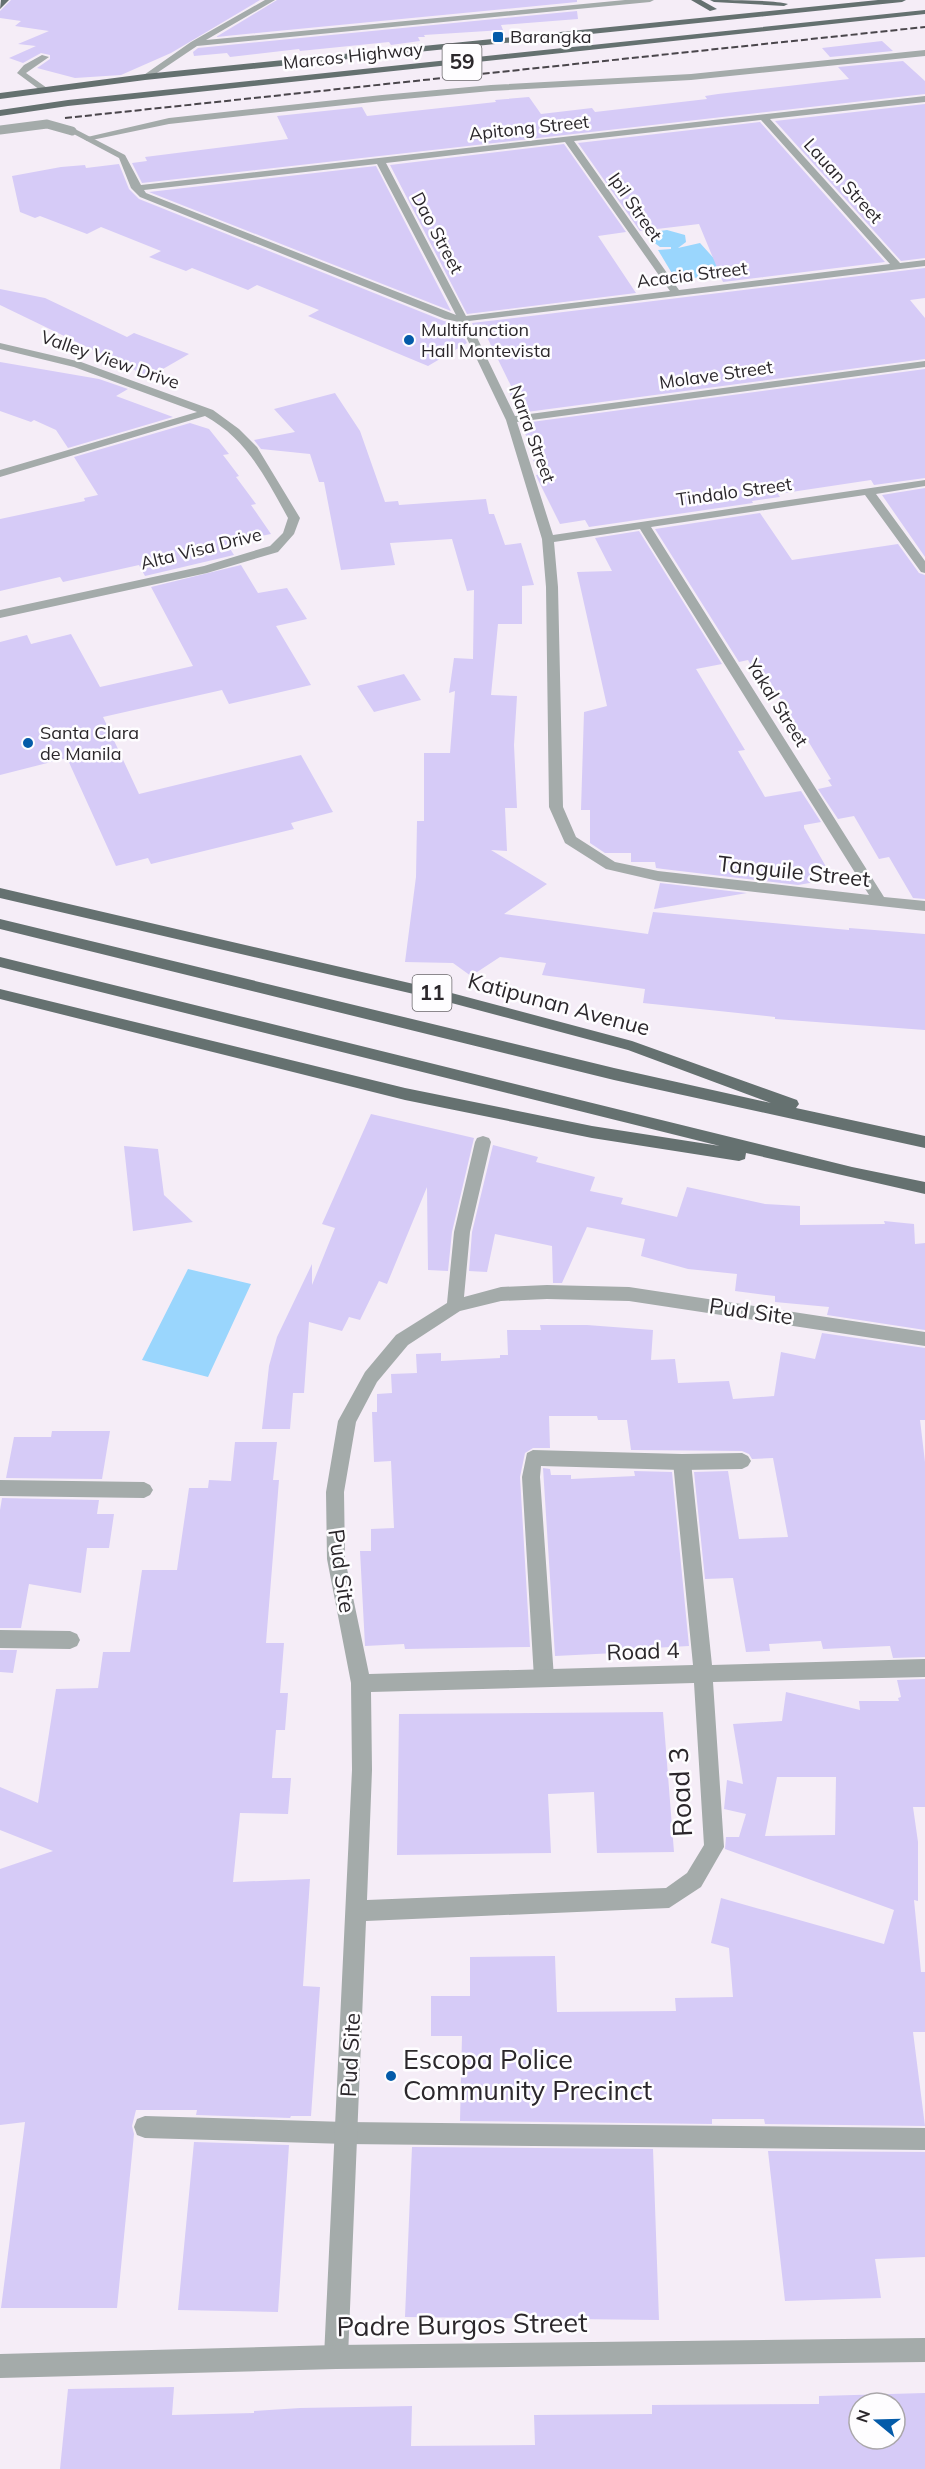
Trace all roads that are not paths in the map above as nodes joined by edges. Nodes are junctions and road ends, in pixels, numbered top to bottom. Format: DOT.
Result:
graph roads {
  1 [pos="5,0"];
  2 [pos="271,0"];
  3 [pos="650,0"];
  4 [pos="695,0"];
  5 [pos="902,0"];
  6 [pos="733,1"];
  7 [pos="769,2"];
  8 [pos="878,3"];
  9 [pos="713,5"];
  10 [pos="0,7"];
  11 [pos="925,12"];
  12 [pos="677,24"];
  13 [pos="194,44"];
  14 [pos="925,53"];
  15 [pos="45,57"];
  16 [pos="145,77"];
  17 [pos="44,90"];
  18 [pos="0,94"];
  19 [pos="925,99"];
  20 [pos="0,114"];
  21 [pos="764,118"];
  22 [pos="0,130"];
  23 [pos="87,138"];
  24 [pos="568,140"];
  25 [pos="381,162"];
  26 [pos="135,184"];
  27 [pos="925,262"];
  28 [pos="897,266"];
  29 [pos="676,293"];
  30 [pos="463,319"];
  31 [pos="0,346"];
  32 [pos="925,364"];
  33 [pos="209,412"];
  34 [pos="511,420"];
  35 [pos="0,474"];
  36 [pos="925,483"];
  37 [pos="868,491"];
  38 [pos="643,524"];
  39 [pos="548,539"];
  40 [pos="925,569"];
  41 [pos="0,614"];
  42 [pos="658,876"];
  43 [pos="0,893"];
  44 [pos="880,902"];
  45 [pos="925,906"];
  46 [pos="0,924"];
  47 [pos="0,962"];
  48 [pos="0,994"];
  49 [pos="854,1126"];
  50 [pos="483,1142"];
  51 [pos="925,1142"];
  52 [pos="852,1173"];
  53 [pos="925,1188"];
  54 [pos="455,1306"];
  55 [pos="925,1339"];
  56 [pos="742,1461"];
  57 [pos="682,1462"];
  58 [pos="0,1488"];
  59 [pos="144,1491"];
  60 [pos="0,1639"];
  61 [pos="70,1640"];
  62 [pos="925,1668"];
  63 [pos="703,1673"];
  64 [pos="544,1678"];
  65 [pos="361,1683"];
  66 [pos="356,1911"];
  67 [pos="146,2127"];
  68 [pos="346,2133"];
  69 [pos="925,2139"];
  70 [pos="925,2350"];
  71 [pos="336,2357"];
  72 [pos="0,2366"];
  1 -- 10 [label="main road"];
  2 -- 13 [label="street"];
  3 -- 13 [label="street"];
  4 -- 9 [label="main road"];
  5 -- 8 [label="main road, Marcos Highway / 59"];
  6 -- 7 [label="main road"];
  6 -- 9 [label="main road"];
  7 -- 8 [label="main road"];
  8 -- 12 [label="main road, Marcos Highway / 59"];
  9 -- 12 [label="main road"];
  11 -- 20 [label="main road, Marcos Highway / 59"];
  12 -- 16 [label="main road, Marcos Highway / 59"];
  13 -- 16 [label="street"];
  14 -- 23 [label="street"];
  15 -- 17 [label="street"];
  16 -- 17 [label="main road, Marcos Highway / 59"];
  17 -- 18 [label="main road, Marcos Highway / 59"];
  19 -- 21 [label="street, Apitong Street"];
  21 -- 24 [label="street, Apitong Street"];
  21 -- 28 [label="street, Lauan Street"];
  22 -- 23 [label="street, bridge"];
  23 -- 26 [label="street"];
  24 -- 25 [label="street, Apitong Street"];
  24 -- 29 [label="street, Ipil Street"];
  25 -- 26 [label="street, Apitong Street"];
  25 -- 30 [label="street, Dao Street"];
  26 -- 30 [label="street"];
  27 -- 28 [label="street, Acacia Street"];
  28 -- 29 [label="street, Acacia Street"];
  29 -- 30 [label="street, Acacia Street"];
  30 -- 34 [label="street, Narra Street"];
  31 -- 33 [label="street, Valley View Drive"];
  32 -- 34 [label="street, Molave Street"];
  33 -- 35 [label="street"];
  33 -- 41 [label="street, Alta Visa Drive"];
  34 -- 39 [label="street, Narra Street"];
  36 -- 37 [label="street, Tindalo Street"];
  37 -- 38 [label="street, Tindalo Street"];
  37 -- 40 [label="street"];
  38 -- 39 [label="street, Tindalo Street"];
  38 -- 44 [label="street, Yakal Street"];
  39 -- 42 [label="street, Narra Street"];
  42 -- 44 [label="street, Tanguile Street"];
  43 -- 49 [label="main road, Katipunan Avenue / 11"];
  44 -- 45 [label="street, Tanguile Street"];
  46 -- 49 [label="main road, Katipunan Avenue / 11"];
  47 -- 52 [label="main road"];
  48 -- 52 [label="main road"];
  49 -- 51 [label="main road, Katipunan Avenue / 11"];
  50 -- 54 [label="street"];
  52 -- 53 [label="main road"];
  54 -- 55 [label="street, Pud Site"];
  54 -- 65 [label="street, Pud Site"];
  56 -- 57 [label="street"];
  57 -- 63 [label="street, Road 3"];
  57 -- 64 [label="street"];
  58 -- 59 [label="street"];
  60 -- 61 [label="street"];
  62 -- 63 [label="street, Road 4"];
  63 -- 64 [label="street, Road 4"];
  63 -- 66 [label="street, Road 3"];
  64 -- 65 [label="street, Road 4"];
  65 -- 66 [label="street, Pud Site"];
  66 -- 68 [label="street, Pud Site"];
  67 -- 68 [label="street"];
  68 -- 69 [label="street"];
  68 -- 71 [label="street, Pud Site"];
  70 -- 71 [label="street, Padre Burgos Street"];
  71 -- 72 [label="street, Padre Burgos Street"];
}
